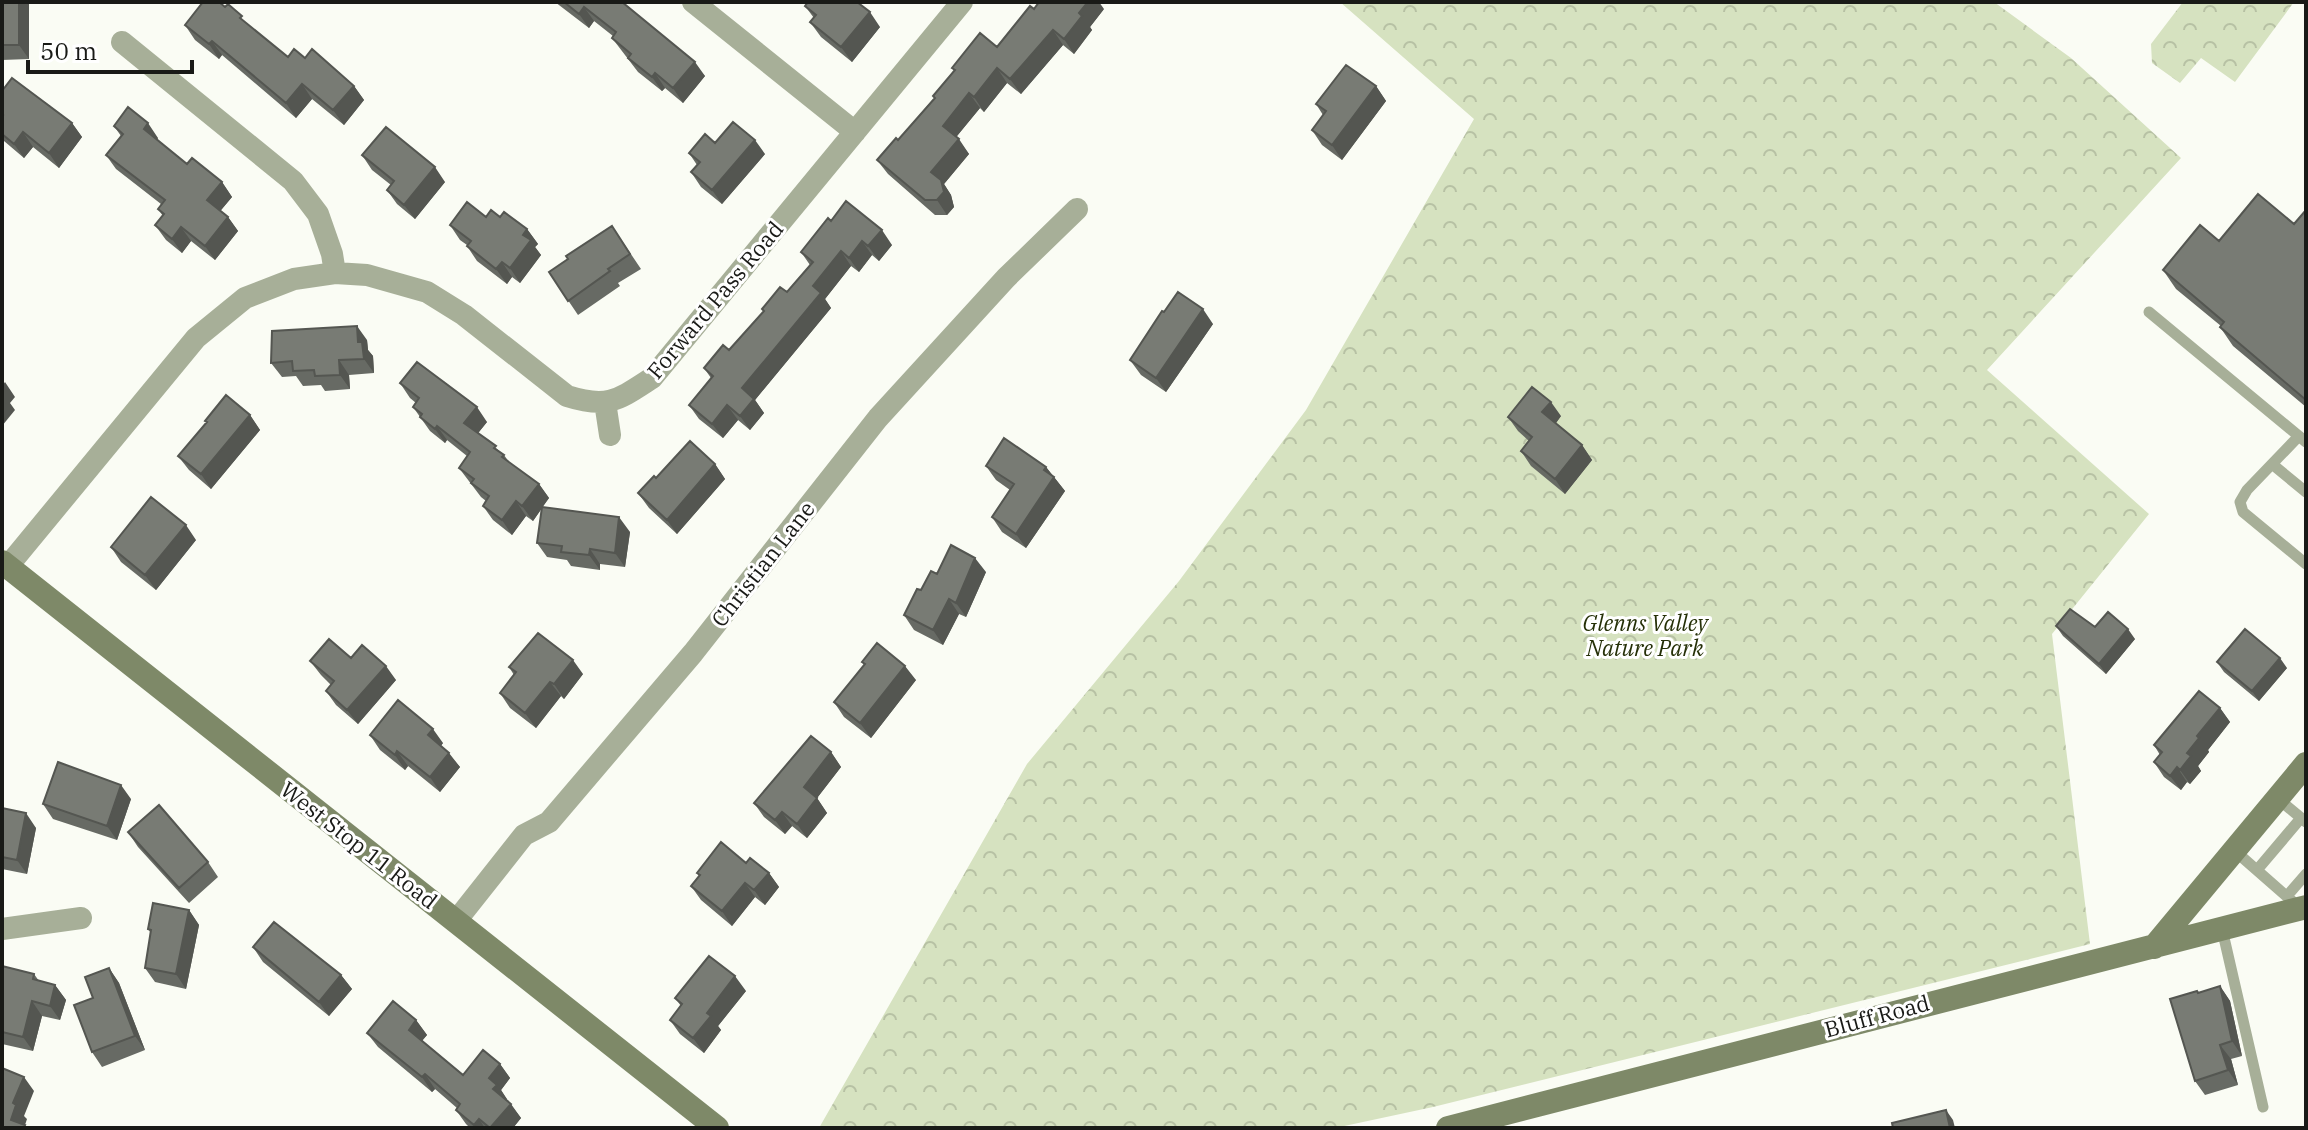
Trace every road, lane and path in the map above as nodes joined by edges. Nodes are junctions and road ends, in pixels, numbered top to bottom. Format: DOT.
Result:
graph roads {
  1 [pos="693,2"];
  2 [pos="962,2"];
  3 [pos="122,42"];
  4 [pos="855,132"];
  5 [pos="1077,209"];
  6 [pos="335,273"];
  7 [pos="2149,312"];
  8 [pos="605,402"];
  9 [pos="610,435"];
  10 [pos="2302,439"];
  11 [pos="2272,464"];
  12 [pos="2306,492"];
  13 [pos="5,564"];
  14 [pos="2306,564"];
  15 [pos="2306,764"];
  16 [pos="2277,798"];
  17 [pos="2304,821"];
  18 [pos="2234,850"];
  19 [pos="2304,869"];
  20 [pos="2257,870"];
  21 [pos="2298,904"];
  22 [pos="81,918"];
  23 [pos="456,921"];
  24 [pos="2,929"];
  25 [pos="2222,929"];
  26 [pos="2154,947"];
  27 [pos="2263,1107"];
  28 [pos="717,1128"];
  29 [pos="1448,1128"];
  1 -- 4 [label="street"];
  2 -- 4 [label="street, Forward Pass Road"];
  3 -- 6 [label="street"];
  4 -- 8 [label="street, Forward Pass Road"];
  5 -- 23 [label="street, Christian Lane"];
  6 -- 8 [label="street"];
  6 -- 13 [label="street"];
  7 -- 10 [label="lane"];
  8 -- 9 [label="street"];
  10 -- 11 [label="lane"];
  11 -- 12 [label="lane"];
  11 -- 14 [label="lane"];
  13 -- 23 [label="main road, West Stop 11 Road"];
  15 -- 16 [label="main road"];
  16 -- 17 [label="lane"];
  16 -- 18 [label="main road"];
  17 -- 20 [label="lane"];
  18 -- 20 [label="lane"];
  18 -- 26 [label="main road"];
  19 -- 21 [label="lane"];
  20 -- 21 [label="lane"];
  21 -- 25 [label="main road, Bluff Road"];
  22 -- 24 [label="street"];
  23 -- 28 [label="main road, West Stop 11 Road"];
  25 -- 26 [label="main road, Bluff Road"];
  25 -- 27 [label="lane"];
  26 -- 29 [label="main road, Bluff Road"];
}
